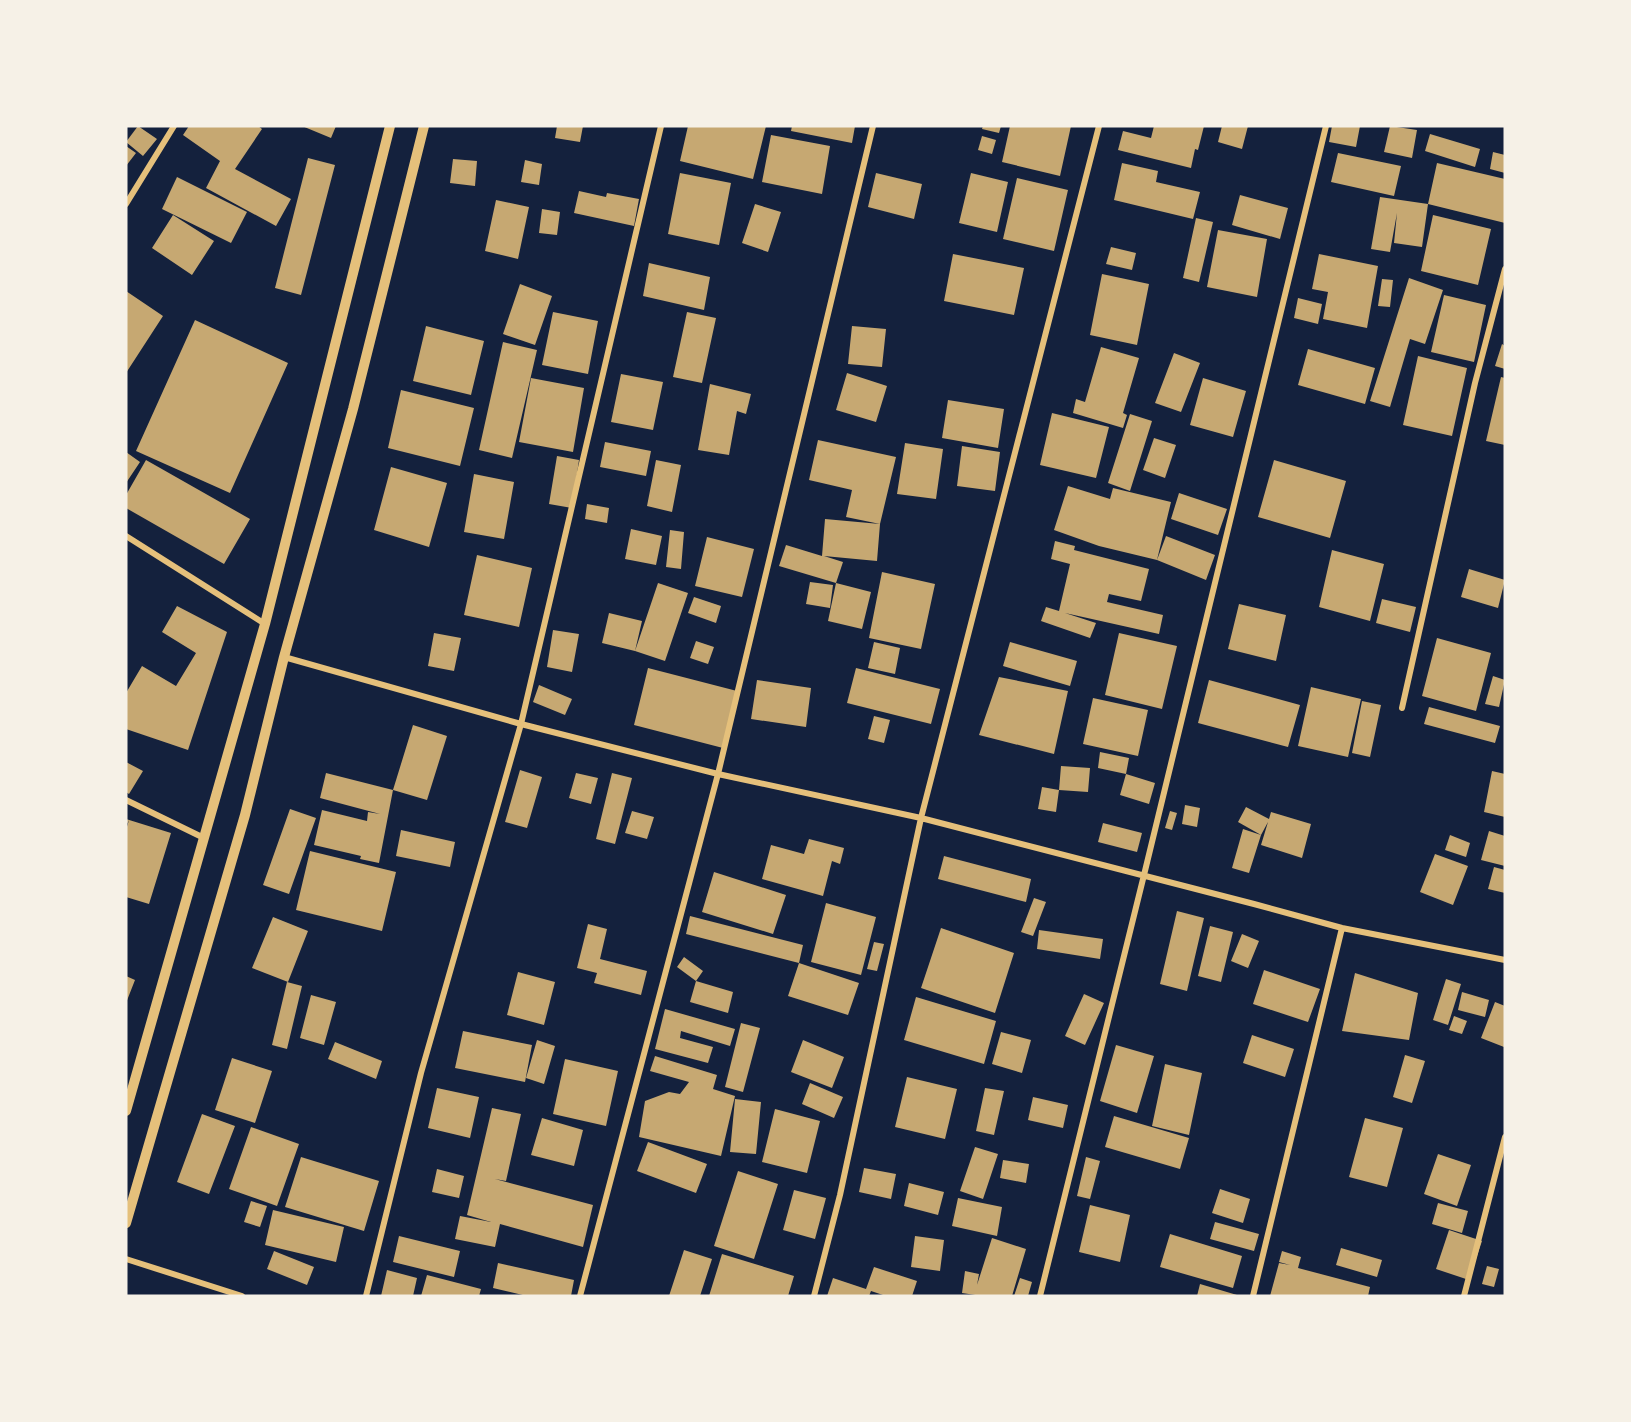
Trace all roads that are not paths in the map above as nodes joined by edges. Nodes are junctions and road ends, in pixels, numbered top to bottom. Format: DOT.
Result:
graph roads {
  1 [pos="174,126"];
  2 [pos="390,126"];
  3 [pos="424,126"];
  4 [pos="661,126"];
  5 [pos="873,126"];
  6 [pos="1099,126"];
  7 [pos="1326,126"];
  8 [pos="126,204"];
  9 [pos="1505,269"];
  10 [pos="126,536"];
  11 [pos="265,624"];
  12 [pos="284,657"];
  13 [pos="1402,708"];
  14 [pos="521,724"];
  15 [pos="718,774"];
  16 [pos="126,800"];
  17 [pos="921,818"];
  18 [pos="204,838"];
  19 [pos="1144,875"];
  20 [pos="1342,928"];
  21 [pos="1505,960"];
  22 [pos="126,1111"];
  23 [pos="1505,1137"];
  24 [pos="126,1223"];
  25 [pos="126,1259"];
  26 [pos="242,1296"];
  27 [pos="366,1296"];
  28 [pos="580,1296"];
  29 [pos="814,1296"];
  30 [pos="1040,1296"];
  31 [pos="1253,1296"];
  32 [pos="1464,1296"];
  1 -- 8 [label="street"];
  2 -- 11 [label="street"];
  3 -- 12 [label="street"];
  4 -- 14 [label="street"];
  5 -- 15 [label="street"];
  6 -- 17 [label="street"];
  7 -- 19 [label="street"];
  9 -- 13 [label="street"];
  10 -- 11 [label="street"];
  11 -- 18 [label="street"];
  12 -- 14 [label="street"];
  12 -- 24 [label="street"];
  14 -- 15 [label="street"];
  14 -- 27 [label="street"];
  15 -- 17 [label="street"];
  15 -- 28 [label="street"];
  16 -- 18 [label="street"];
  17 -- 19 [label="street"];
  17 -- 29 [label="street"];
  18 -- 22 [label="street"];
  19 -- 20 [label="street"];
  19 -- 30 [label="street"];
  20 -- 21 [label="street"];
  20 -- 31 [label="street"];
  23 -- 32 [label="street"];
  25 -- 26 [label="street"];
}
